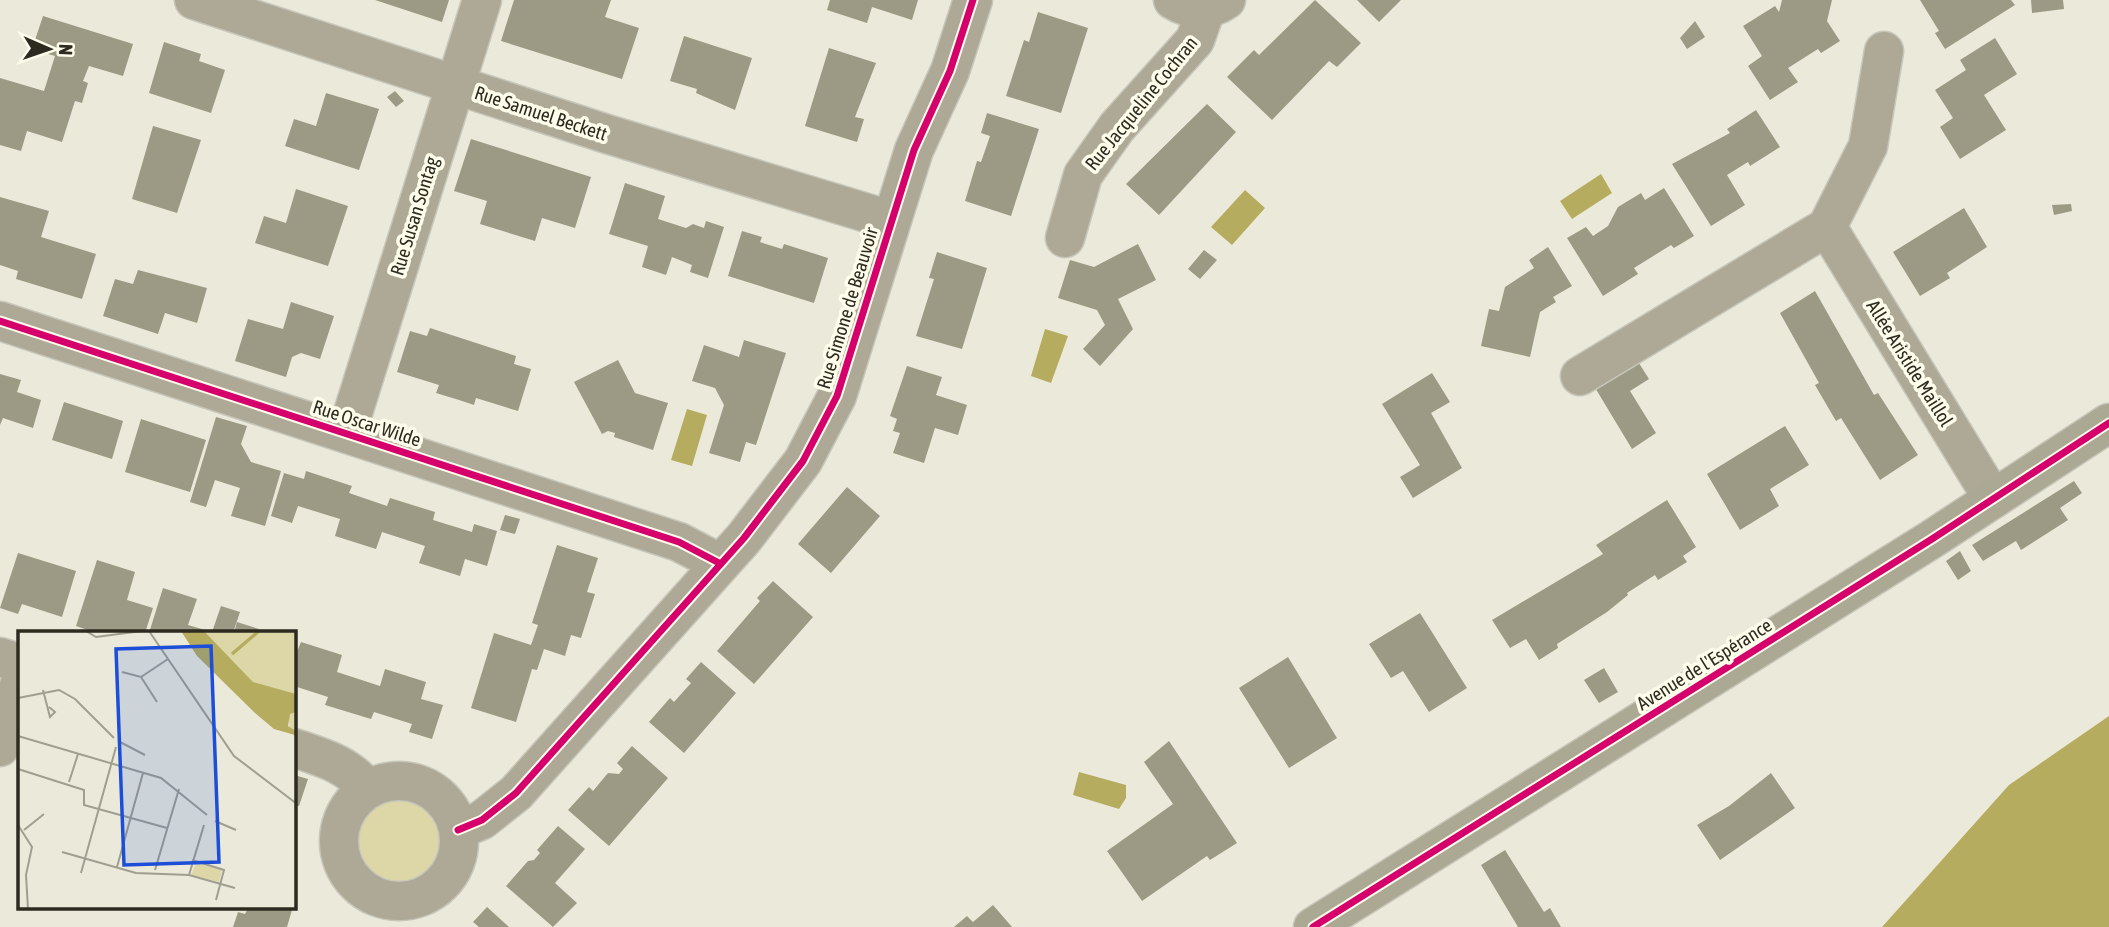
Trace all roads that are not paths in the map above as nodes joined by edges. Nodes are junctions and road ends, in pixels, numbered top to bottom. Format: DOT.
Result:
graph roads {
  1 [pos="194,0"];
  2 [pos="482,0"];
  3 [pos="973,0"];
  4 [pos="1201,3"];
  5 [pos="1884,51"];
  6 [pos="454,85"];
  7 [pos="890,220"];
  8 [pos="1827,227"];
  9 [pos="1065,239"];
  10 [pos="0,321"];
  11 [pos="1580,376"];
  12 [pos="2109,423"];
  13 [pos="346,432"];
  14 [pos="1993,499"];
  15 [pos="721,565"];
  16 [pos="0,657"];
  17 [pos="18,663"];
  18 [pos="18,689"];
  19 [pos="0,747"];
  20 [pos="296,749"];
  21 [pos="368,789"];
  22 [pos="458,830"];
  23 [pos="389,914"];
  24 [pos="1313,927"];
  1 -- 6 [label="street, Rue Samuel Beckett"];
  2 -- 6 [label="street, Rue Susan Sontag"];
  3 -- 7 [label="street, Rue Simone de Beauvoir"];
  4 -- 9 [label="street, Rue Jacqueline Cochran"];
  5 -- 8 [label="street"];
  6 -- 7 [label="street, Rue Samuel Beckett"];
  6 -- 13 [label="street, Rue Susan Sontag"];
  7 -- 15 [label="street, Rue Simone de Beauvoir"];
  8 -- 11 [label="street"];
  8 -- 14 [label="street, Allée Aristide Maillol"];
  10 -- 13 [label="street, Rue Oscar Wilde"];
  12 -- 14 [label="street, Avenue de l'Espérance"];
  13 -- 15 [label="street, Rue Oscar Wilde"];
  14 -- 24 [label="street, Avenue de l'Espérance"];
  15 -- 22 [label="street, Rue Simone de Beauvoir"];
  16 -- 17 [label="street"];
  18 -- 19 [label="street"];
  20 -- 21 [label="street"];
  21 -- 22 [label="street"];
  21 -- 23 [label="street"];
  22 -- 23 [label="street"];
}
